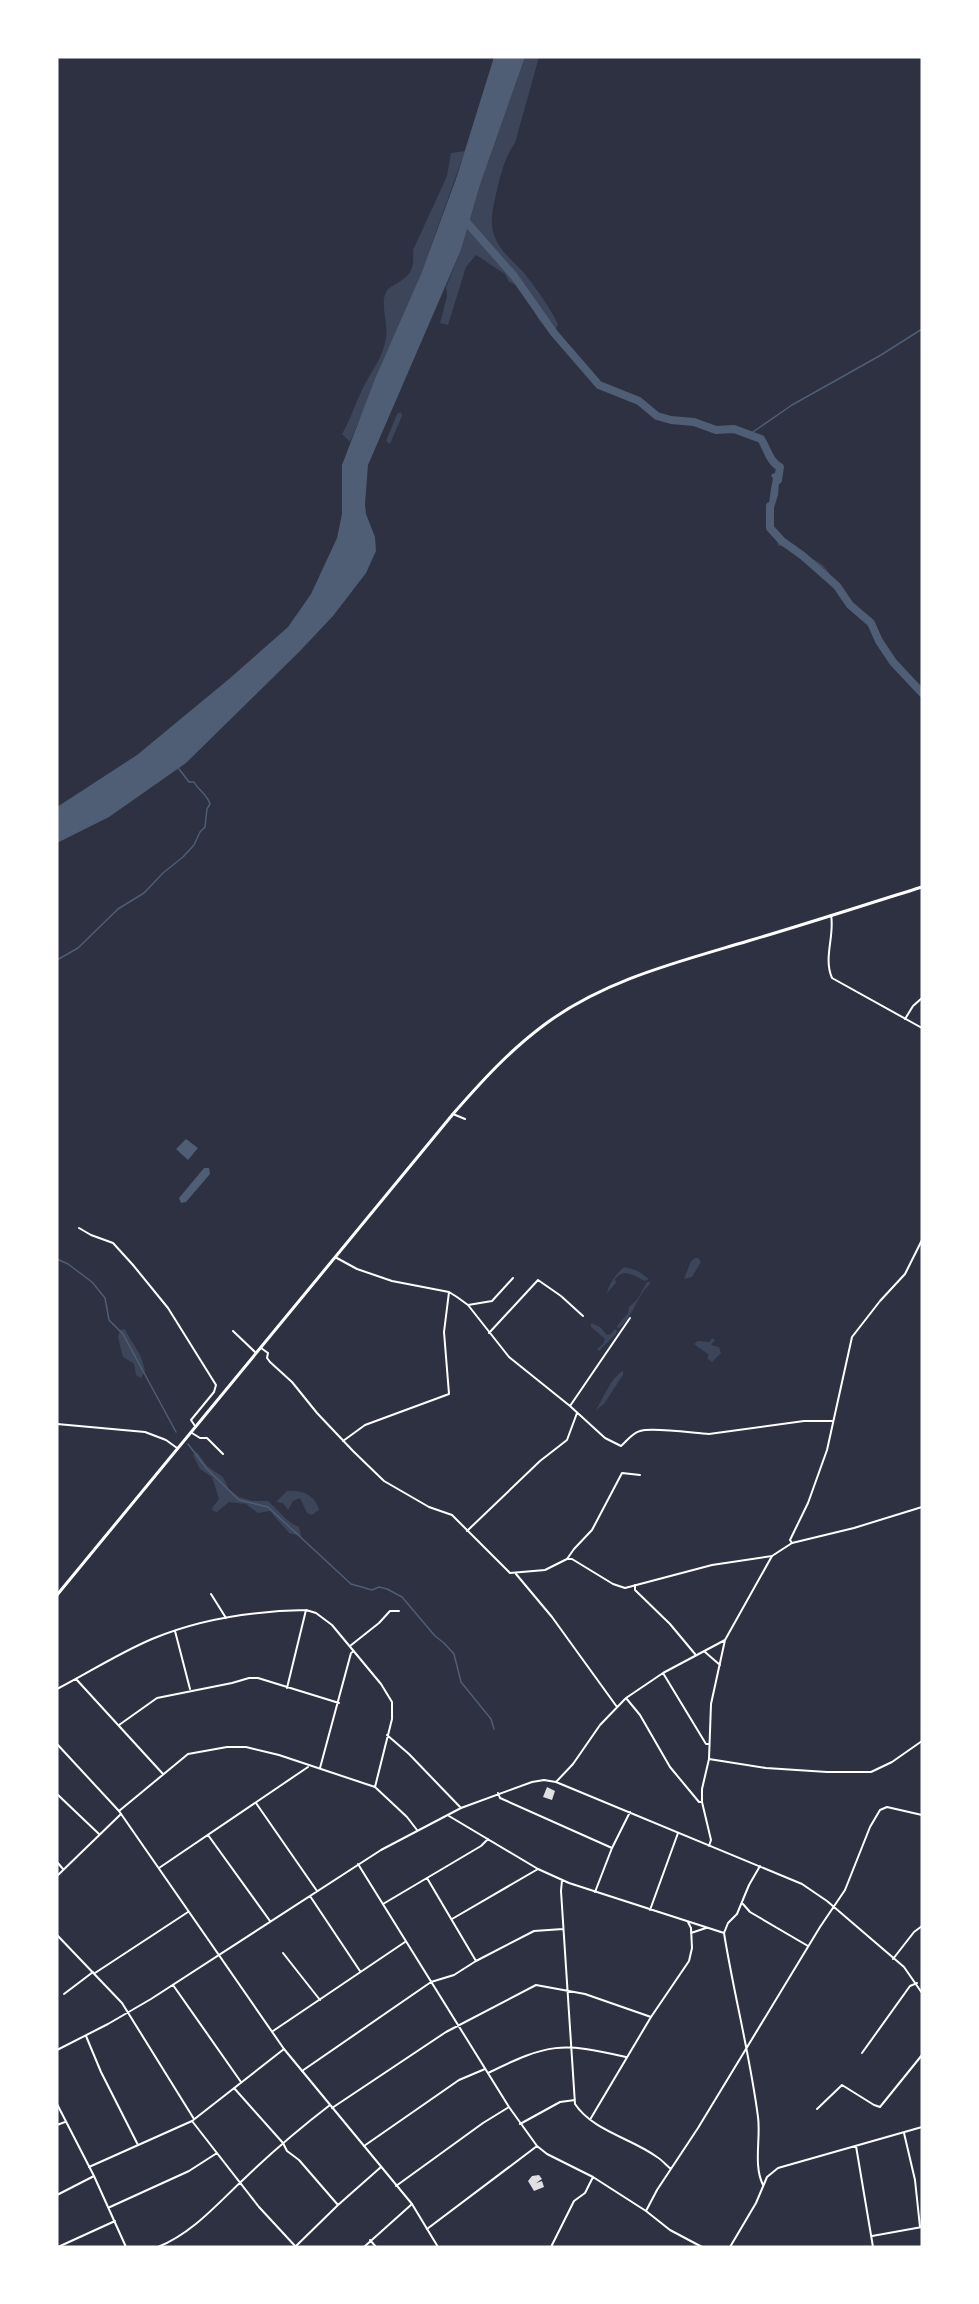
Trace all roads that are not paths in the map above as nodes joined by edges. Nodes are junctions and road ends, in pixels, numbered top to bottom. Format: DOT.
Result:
graph roads {
  1 [pos="922,887"];
  2 [pos="831,915"];
  3 [pos="922,998"];
  4 [pos="905,1019"];
  5 [pos="922,1028"];
  6 [pos="453,1114"];
  7 [pos="465,1119"];
  8 [pos="79,1228"];
  9 [pos="922,1240"];
  10 [pos="335,1257"];
  11 [pos="513,1278"];
  12 [pos="448,1292"];
  13 [pos="468,1305"];
  14 [pos="583,1316"];
  15 [pos="630,1318"];
  16 [pos="233,1331"];
  17 [pos="489,1333"];
  18 [pos="261,1348"];
  19 [pos="256,1353"];
  20 [pos="570,1406"];
  21 [pos="577,1413"];
  22 [pos="832,1421"];
  23 [pos="57,1424"];
  24 [pos="195,1426"];
  25 [pos="190,1431"];
  26 [pos="343,1441"];
  27 [pos="177,1448"];
  28 [pos="223,1454"];
  29 [pos="640,1475"];
  30 [pos="922,1508"];
  31 [pos="467,1531"];
  32 [pos="792,1543"];
  33 [pos="772,1556"];
  34 [pos="567,1559"];
  35 [pos="516,1574"];
  36 [pos="635,1585"];
  37 [pos="211,1594"];
  38 [pos="57,1595"];
  39 [pos="306,1610"];
  40 [pos="399,1611"];
  41 [pos="226,1618"];
  42 [pos="175,1631"];
  43 [pos="725,1640"];
  44 [pos="350,1646"];
  45 [pos="354,1651"];
  46 [pos="705,1652"];
  47 [pos="696,1655"];
  48 [pos="720,1665"];
  49 [pos="663,1673"];
  50 [pos="76,1679"];
  51 [pos="287,1688"];
  52 [pos="57,1689"];
  53 [pos="190,1690"];
  54 [pos="626,1698"];
  55 [pos="339,1703"];
  56 [pos="617,1707"];
  57 [pos="119,1725"];
  58 [pos="387,1735"];
  59 [pos="922,1741"];
  60 [pos="57,1744"];
  61 [pos="708,1744"];
  62 [pos="709,1758"];
  63 [pos="309,1767"];
  64 [pos="320,1770"];
  65 [pos="163,1774"];
  66 [pos="556,1782"];
  67 [pos="375,1787"];
  68 [pos="498,1793"];
  69 [pos="57,1794"];
  70 [pos="702,1802"];
  71 [pos="256,1803"];
  72 [pos="461,1808"];
  73 [pos="630,1812"];
  74 [pos="120,1813"];
  75 [pos="448,1815"];
  76 [pos="922,1815"];
  77 [pos="418,1831"];
  78 [pos="678,1833"];
  79 [pos="99,1834"];
  80 [pos="208,1835"];
  81 [pos="488,1839"];
  82 [pos="709,1847"];
  83 [pos="612,1848"];
  84 [pos="57,1862"];
  85 [pos="358,1863"];
  86 [pos="760,1866"];
  87 [pos="159,1868"];
  88 [pos="64,1869"];
  89 [pos="538,1869"];
  90 [pos="57,1876"];
  91 [pos="427,1878"];
  92 [pos="562,1880"];
  93 [pos="317,1891"];
  94 [pos="595,1892"];
  95 [pos="310,1896"];
  96 [pos="742,1903"];
  97 [pos="384,1904"];
  98 [pos="833,1907"];
  99 [pos="650,1910"];
  100 [pos="189,1912"];
  101 [pos="452,1919"];
  102 [pos="270,1921"];
  103 [pos="688,1922"];
  104 [pos="922,1926"];
  105 [pos="706,1928"];
  106 [pos="563,1929"];
  107 [pos="691,1933"];
  108 [pos="724,1933"];
  109 [pos="57,1935"];
  110 [pos="405,1942"];
  111 [pos="808,1946"];
  112 [pos="283,1953"];
  113 [pos="219,1956"];
  114 [pos="893,1959"];
  115 [pos="476,1960"];
  116 [pos="360,1971"];
  117 [pos="94,1972"];
  118 [pos="431,1982"];
  119 [pos="917,1983"];
  120 [pos="172,1985"];
  121 [pos="569,1991"];
  122 [pos="922,1993"];
  123 [pos="64,1994"];
  124 [pos="320,2000"];
  125 [pos="128,2013"];
  126 [pos="651,2017"];
  127 [pos="459,2026"];
  128 [pos="273,2031"];
  129 [pos="86,2036"];
  130 [pos="572,2046"];
  131 [pos="747,2048"];
  132 [pos="284,2049"];
  133 [pos="57,2050"];
  134 [pos="862,2053"];
  135 [pos="922,2055"];
  136 [pos="627,2057"];
  137 [pos="486,2069"];
  138 [pos="302,2071"];
  139 [pos="488,2073"];
  140 [pos="241,2082"];
  141 [pos="234,2088"];
  142 [pos="575,2100"];
  143 [pos="57,2104"];
  144 [pos="331,2107"];
  145 [pos="509,2107"];
  146 [pos="817,2109"];
  147 [pos="591,2119"];
  148 [pos="193,2120"];
  149 [pos="66,2121"];
  150 [pos="520,2124"];
  151 [pos="57,2125"];
  152 [pos="922,2127"];
  153 [pos="904,2133"];
  154 [pos="283,2143"];
  155 [pos="138,2145"];
  156 [pos="364,2146"];
  157 [pos="537,2146"];
  158 [pos="856,2146"];
  159 [pos="217,2153"];
  160 [pos="89,2166"];
  161 [pos="381,2167"];
  162 [pos="671,2169"];
  163 [pos="94,2176"];
  164 [pos="593,2177"];
  165 [pos="922,2179"];
  166 [pos="915,2180"];
  167 [pos="240,2183"];
  168 [pos="763,2185"];
  169 [pos="396,2186"];
  170 [pos="57,2195"];
  171 [pos="412,2204"];
  172 [pos="338,2205"];
  173 [pos="109,2208"];
  174 [pos="646,2211"];
  175 [pos="115,2221"];
  176 [pos="921,2227"];
  177 [pos="427,2229"];
  178 [pos="872,2236"];
  179 [pos="370,2240"];
  180 [pos="58,2247"];
  181 [pos="126,2247"];
  182 [pos="158,2247"];
  183 [pos="295,2247"];
  184 [pos="364,2247"];
  185 [pos="376,2247"];
  186 [pos="438,2247"];
  187 [pos="551,2247"];
  188 [pos="702,2247"];
  189 [pos="729,2247"];
  190 [pos="873,2247"];
  1 -- 2 [label="main road"];
  2 -- 4 [label="street"];
  2 -- 6 [label="main road"];
  3 -- 4 [label="street"];
  4 -- 5 [label="street"];
  6 -- 7 [label="street"];
  6 -- 10 [label="main road"];
  8 -- 24 [label="street"];
  9 -- 22 [label="street"];
  10 -- 12 [label="street"];
  10 -- 18 [label="main road"];
  11 -- 13 [label="street"];
  12 -- 13 [label="street"];
  12 -- 26 [label="street"];
  13 -- 17 [label="street"];
  14 -- 17 [label="street"];
  15 -- 20 [label="street"];
  16 -- 19 [label="street"];
  17 -- 20 [label="street"];
  18 -- 19 [label="main road"];
  18 -- 26 [label="street"];
  19 -- 24 [label="main road"];
  20 -- 21 [label="street"];
  21 -- 22 [label="street"];
  21 -- 31 [label="street"];
  22 -- 32 [label="street"];
  23 -- 27 [label="street"];
  24 -- 25 [label="main road"];
  25 -- 27 [label="main road"];
  25 -- 28 [label="street"];
  26 -- 31 [label="street"];
  27 -- 38 [label="main road"];
  29 -- 34 [label="street"];
  30 -- 32 [label="street"];
  31 -- 35 [label="street"];
  32 -- 33 [label="street"];
  33 -- 36 [label="street"];
  33 -- 43 [label="street"];
  34 -- 35 [label="street"];
  34 -- 36 [label="street"];
  35 -- 56 [label="street"];
  36 -- 47 [label="street"];
  37 -- 41 [label="street"];
  39 -- 41 [label="street"];
  39 -- 44 [label="street"];
  39 -- 51 [label="street"];
  40 -- 44 [label="street"];
  41 -- 42 [label="street"];
  42 -- 50 [label="street"];
  42 -- 53 [label="street"];
  43 -- 46 [label="street"];
  43 -- 48 [label="street"];
  44 -- 45 [label="street"];
  45 -- 55 [label="street"];
  45 -- 58 [label="street"];
  46 -- 47 [label="street"];
  46 -- 48 [label="street"];
  47 -- 49 [label="street"];
  48 -- 61 [label="street"];
  49 -- 54 [label="street"];
  49 -- 61 [label="street"];
  50 -- 52 [label="street"];
  50 -- 57 [label="street"];
  51 -- 53 [label="street"];
  51 -- 55 [label="street"];
  53 -- 57 [label="street"];
  54 -- 56 [label="street"];
  54 -- 70 [label="street"];
  55 -- 64 [label="street"];
  56 -- 66 [label="street"];
  57 -- 65 [label="street"];
  58 -- 67 [label="street"];
  58 -- 72 [label="street"];
  59 -- 62 [label="street"];
  60 -- 74 [label="street"];
  61 -- 62 [label="street"];
  62 -- 70 [label="street"];
  63 -- 64 [label="street"];
  63 -- 65 [label="street"];
  63 -- 71 [label="street"];
  64 -- 67 [label="street"];
  65 -- 74 [label="street"];
  66 -- 68 [label="street"];
  66 -- 73 [label="street"];
  67 -- 77 [label="street"];
  68 -- 72 [label="street"];
  68 -- 83 [label="street"];
  69 -- 79 [label="street"];
  70 -- 82 [label="street"];
  71 -- 80 [label="street"];
  71 -- 93 [label="street"];
  72 -- 75 [label="street"];
  73 -- 78 [label="street"];
  73 -- 83 [label="street"];
  74 -- 79 [label="street"];
  74 -- 87 [label="street"];
  75 -- 77 [label="street"];
  75 -- 81 [label="street"];
  76 -- 98 [label="street"];
  77 -- 85 [label="street"];
  78 -- 82 [label="street"];
  78 -- 99 [label="street"];
  79 -- 88 [label="street"];
  80 -- 87 [label="street"];
  80 -- 102 [label="street"];
  81 -- 89 [label="street"];
  81 -- 91 [label="street"];
  82 -- 86 [label="street"];
  83 -- 94 [label="street"];
  84 -- 88 [label="street"];
  85 -- 93 [label="street"];
  85 -- 97 [label="street"];
  86 -- 96 [label="street"];
  86 -- 98 [label="street"];
  87 -- 100 [label="street"];
  88 -- 90 [label="street"];
  89 -- 92 [label="street"];
  89 -- 101 [label="street"];
  91 -- 97 [label="street"];
  91 -- 101 [label="street"];
  92 -- 94 [label="street"];
  92 -- 106 [label="street"];
  93 -- 95 [label="street"];
  94 -- 99 [label="street"];
  95 -- 102 [label="street"];
  95 -- 116 [label="street"];
  96 -- 108 [label="street"];
  96 -- 111 [label="street"];
  97 -- 110 [label="street"];
  98 -- 111 [label="street"];
  98 -- 114 [label="street"];
  99 -- 103 [label="street"];
  100 -- 113 [label="street"];
  100 -- 117 [label="street"];
  101 -- 115 [label="street"];
  102 -- 113 [label="street"];
  103 -- 105 [label="street"];
  103 -- 107 [label="street"];
  104 -- 114 [label="street"];
  105 -- 107 [label="street"];
  105 -- 108 [label="street"];
  106 -- 115 [label="street"];
  106 -- 121 [label="street"];
  107 -- 126 [label="street"];
  108 -- 131 [label="street"];
  109 -- 117 [label="street"];
  110 -- 116 [label="street"];
  110 -- 118 [label="street"];
  111 -- 131 [label="street"];
  112 -- 124 [label="street"];
  113 -- 120 [label="street"];
  113 -- 128 [label="street"];
  114 -- 119 [label="street"];
  115 -- 118 [label="street"];
  116 -- 124 [label="street"];
  117 -- 123 [label="street"];
  117 -- 125 [label="street"];
  118 -- 127 [label="street"];
  118 -- 138 [label="street"];
  119 -- 122 [label="street"];
  119 -- 134 [label="street"];
  120 -- 125 [label="street"];
  120 -- 140 [label="street"];
  121 -- 126 [label="street"];
  121 -- 127 [label="street"];
  121 -- 130 [label="street"];
  124 -- 128 [label="street"];
  125 -- 129 [label="street"];
  125 -- 148 [label="street"];
  126 -- 136 [label="street"];
  127 -- 137 [label="street"];
  127 -- 144 [label="street"];
  128 -- 132 [label="street"];
  129 -- 133 [label="street"];
  129 -- 155 [label="street"];
  130 -- 136 [label="street"];
  130 -- 139 [label="street"];
  130 -- 142 [label="street"];
  131 -- 162 [label="street"];
  131 -- 168 [label="street"];
  132 -- 138 [label="street"];
  132 -- 140 [label="street"];
  135 -- 146 [label="street"];
  136 -- 147 [label="street"];
  137 -- 139 [label="street"];
  137 -- 156 [label="street"];
  138 -- 144 [label="street"];
  139 -- 145 [label="street"];
  140 -- 141 [label="street"];
  141 -- 148 [label="street"];
  141 -- 154 [label="street"];
  142 -- 147 [label="street"];
  142 -- 150 [label="street"];
  143 -- 149 [label="street"];
  144 -- 154 [label="street"];
  144 -- 156 [label="street"];
  145 -- 150 [label="street"];
  145 -- 169 [label="street"];
  147 -- 162 [label="street"];
  148 -- 155 [label="street"];
  148 -- 159 [label="street"];
  149 -- 151 [label="street"];
  149 -- 160 [label="street"];
  150 -- 157 [label="street"];
  152 -- 153 [label="street"];
  153 -- 158 [label="street"];
  153 -- 166 [label="street"];
  154 -- 167 [label="street"];
  154 -- 172 [label="street"];
  155 -- 160 [label="street"];
  156 -- 161 [label="street"];
  157 -- 164 [label="street"];
  157 -- 177 [label="street"];
  158 -- 168 [label="street"];
  158 -- 178 [label="street"];
  159 -- 167 [label="street"];
  159 -- 173 [label="street"];
  160 -- 163 [label="street"];
  161 -- 169 [label="street"];
  161 -- 172 [label="street"];
  162 -- 174 [label="street"];
  163 -- 170 [label="street"];
  163 -- 173 [label="street"];
  164 -- 174 [label="street"];
  164 -- 187 [label="street"];
  165 -- 166 [label="street"];
  166 -- 176 [label="street"];
  167 -- 182 [label="street"];
  167 -- 183 [label="street"];
  168 -- 189 [label="street"];
  169 -- 171 [label="street"];
  171 -- 177 [label="street"];
  171 -- 179 [label="street"];
  172 -- 183 [label="street"];
  173 -- 175 [label="street"];
  174 -- 188 [label="street"];
  175 -- 180 [label="street"];
  175 -- 181 [label="street"];
  176 -- 178 [label="street"];
  177 -- 186 [label="street"];
  178 -- 190 [label="street"];
  179 -- 184 [label="street"];
  179 -- 185 [label="street"];
}
